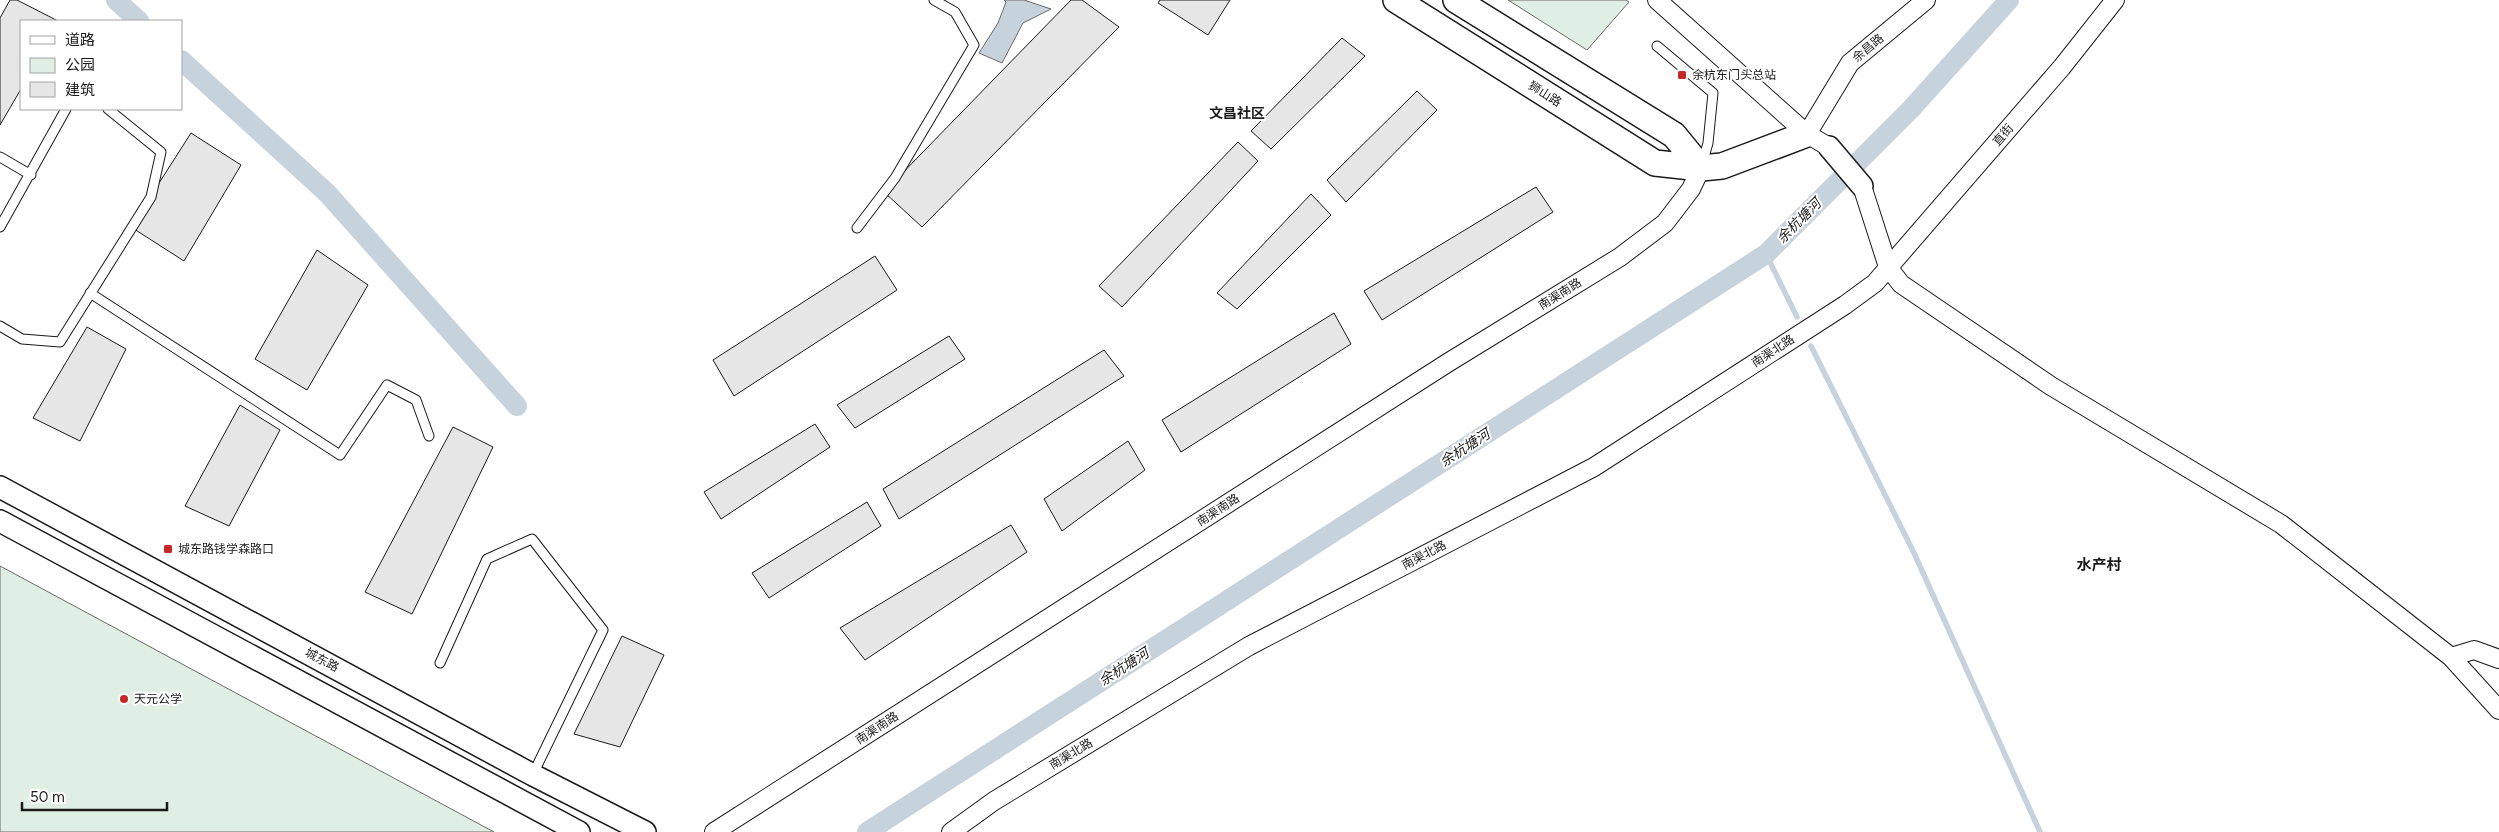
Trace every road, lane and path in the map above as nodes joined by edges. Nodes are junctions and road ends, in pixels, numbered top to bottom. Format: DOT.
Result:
graph roads {
  1 [pos="934,0"];
  2 [pos="1396,0"];
  3 [pos="1456,0"];
  4 [pos="1658,0"];
  5 [pos="1926,0"];
  6 [pos="2115,0"];
  7 [pos="1657,46"];
  8 [pos="65,110"];
  9 [pos="109,110"];
  10 [pos="1807,134"];
  11 [pos="1829,147"];
  12 [pos="0,157"];
  13 [pos="1701,168"];
  14 [pos="31,175"];
  15 [pos="1862,186"];
  16 [pos="0,227"];
  17 [pos="857,228"];
  18 [pos="1888,267"];
  19 [pos="90,293"];
  20 [pos="0,326"];
  21 [pos="429,436"];
  22 [pos="0,486"];
  23 [pos="0,521"];
  24 [pos="2451,657"];
  25 [pos="2499,659"];
  26 [pos="440,663"];
  27 [pos="2499,710"];
  28 [pos="533,775"];
  29 [pos="579,832"];
  30 [pos="645,832"];
  31 [pos="714,832"];
  32 [pos="951,832"];
  1 -- 17 [label="lane"];
  2 -- 13 [label="main road, 狮山路"];
  3 -- 13 [label="main road"];
  4 -- 10 [label="street"];
  5 -- 10 [label="street, 余昌路"];
  6 -- 18 [label="street, 直街"];
  7 -- 13 [label="lane"];
  8 -- 14 [label="lane"];
  9 -- 19 [label="lane"];
  10 -- 11 [label="street"];
  10 -- 13 [label="main road, 狮山路"];
  11 -- 15 [label="street"];
  12 -- 14 [label="lane"];
  13 -- 31 [label="street, 南渠南路"];
  14 -- 16 [label="lane"];
  15 -- 18 [label="street"];
  18 -- 24 [label="street"];
  18 -- 32 [label="street, 南渠北路"];
  19 -- 20 [label="lane"];
  19 -- 21 [label="lane"];
  22 -- 28 [label="street, 城东路"];
  23 -- 29 [label="street"];
  24 -- 25 [label="street"];
  24 -- 27 [label="street"];
  26 -- 28 [label="lane"];
  28 -- 30 [label="street, 城东路"];
}
